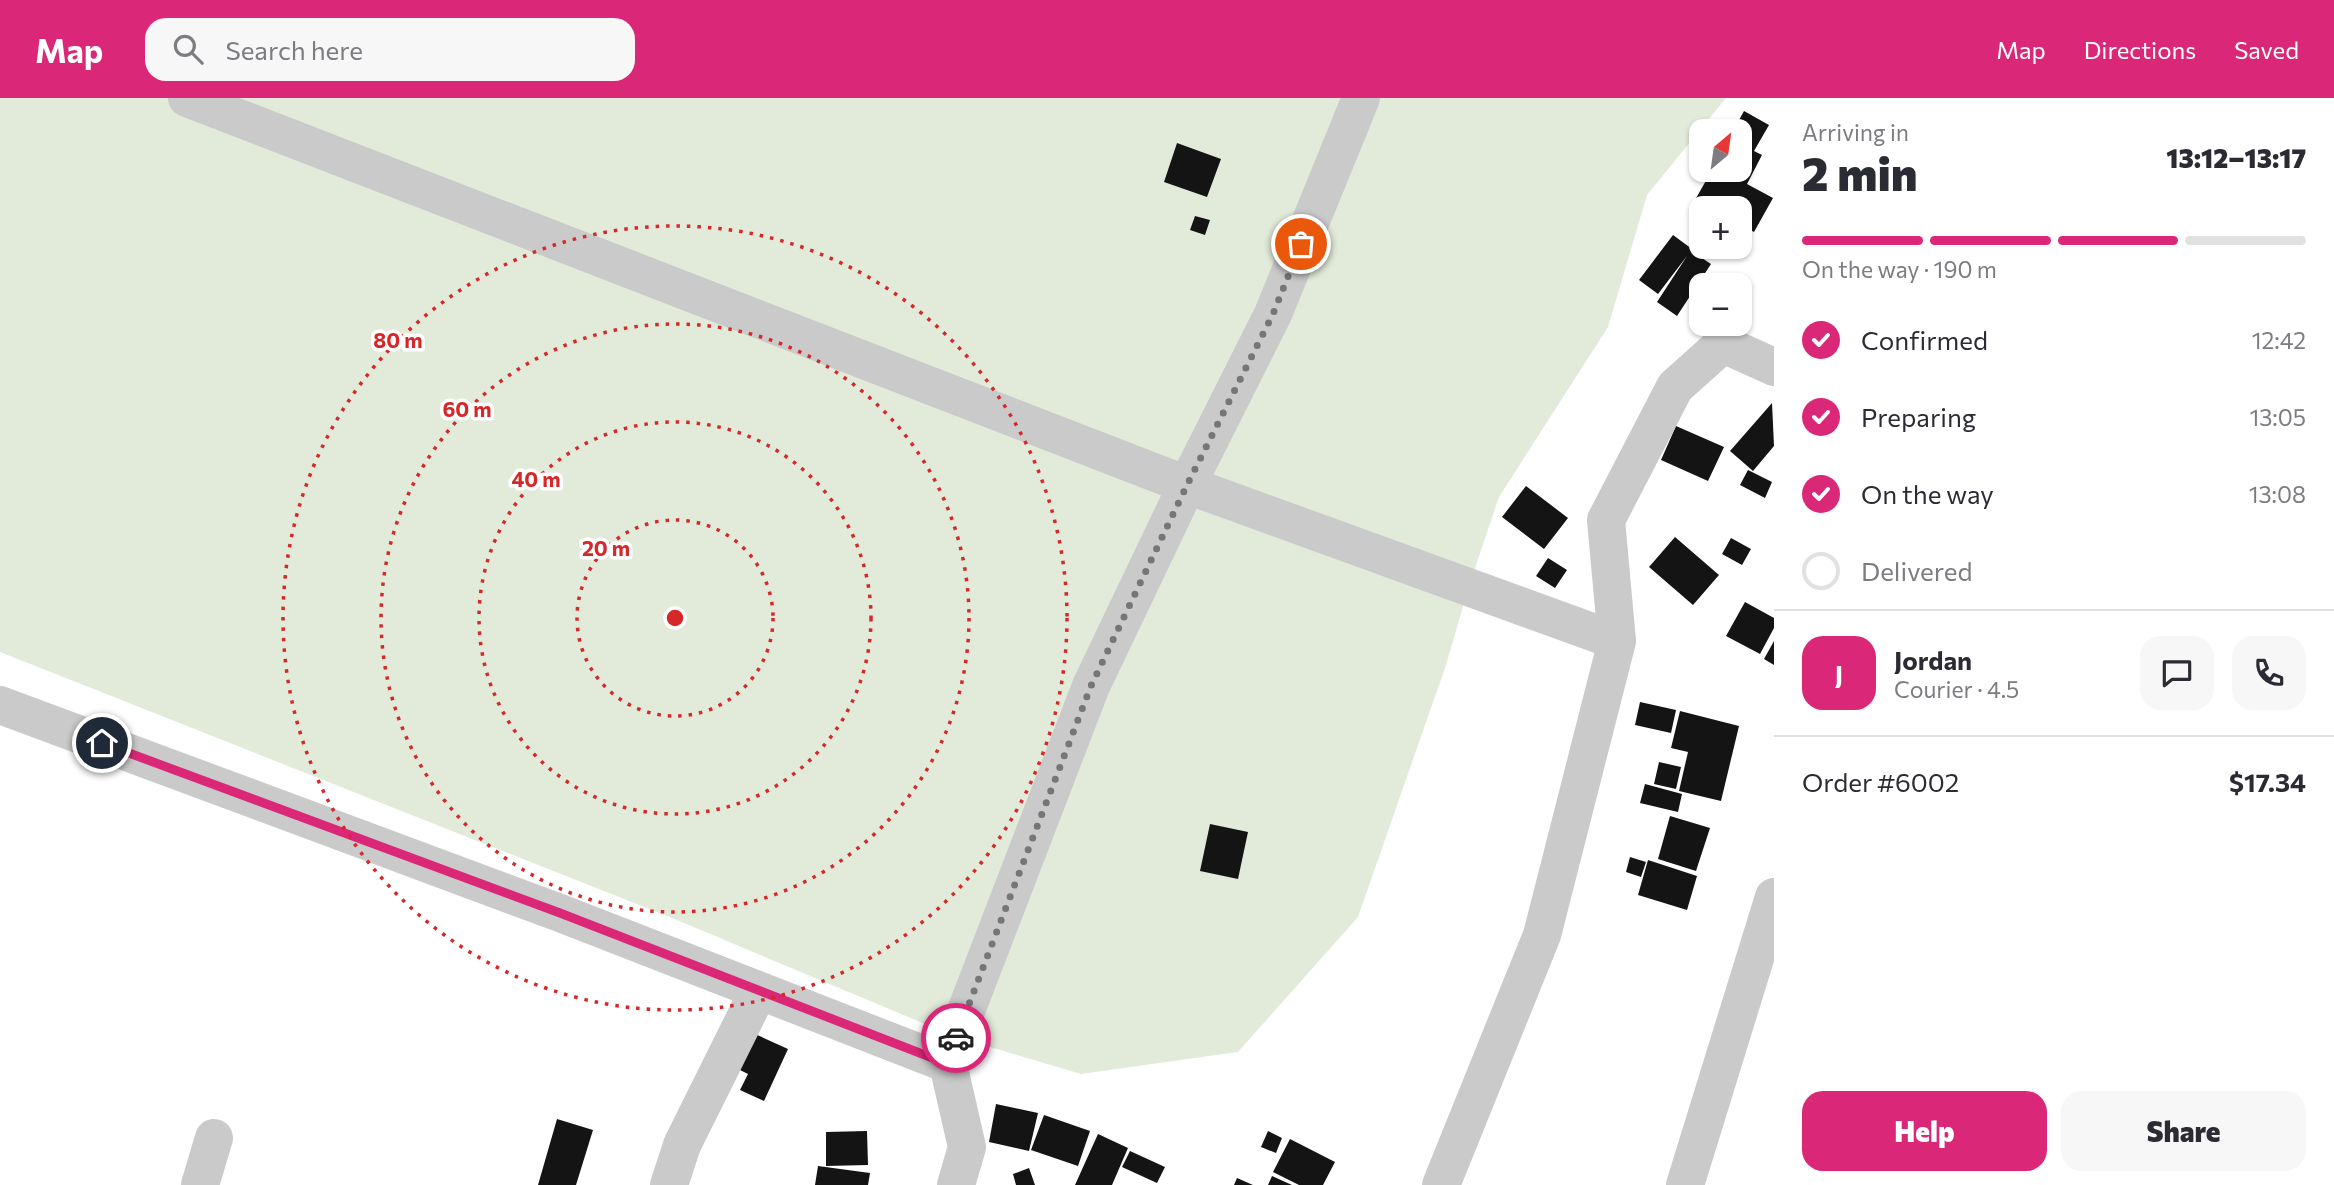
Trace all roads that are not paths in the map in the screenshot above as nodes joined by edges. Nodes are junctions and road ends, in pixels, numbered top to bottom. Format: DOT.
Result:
graph roads {
  1 [pos="187,98"];
  2 [pos="1361,98"];
  3 [pos="1774,367"];
  4 [pos="1187,485"];
  5 [pos="1617,641"];
  6 [pos="0,705"];
  7 [pos="1774,897"];
  8 [pos="758,992"];
  9 [pos="948,1064"];
  10 [pos="214,1138"];
  11 [pos="200,1185"];
  12 [pos="669,1185"];
  13 [pos="956,1185"];
  14 [pos="1441,1185"];
  15 [pos="1685,1185"];
  1 -- 4 [label="street"];
  2 -- 4 [label="street"];
  3 -- 5 [label="street"];
  4 -- 5 [label="street"];
  4 -- 9 [label="street"];
  5 -- 14 [label="street"];
  6 -- 8 [label="street"];
  7 -- 15 [label="street"];
  8 -- 9 [label="street"];
  8 -- 12 [label="street"];
  9 -- 13 [label="street"];
  10 -- 11 [label="street"];
}
